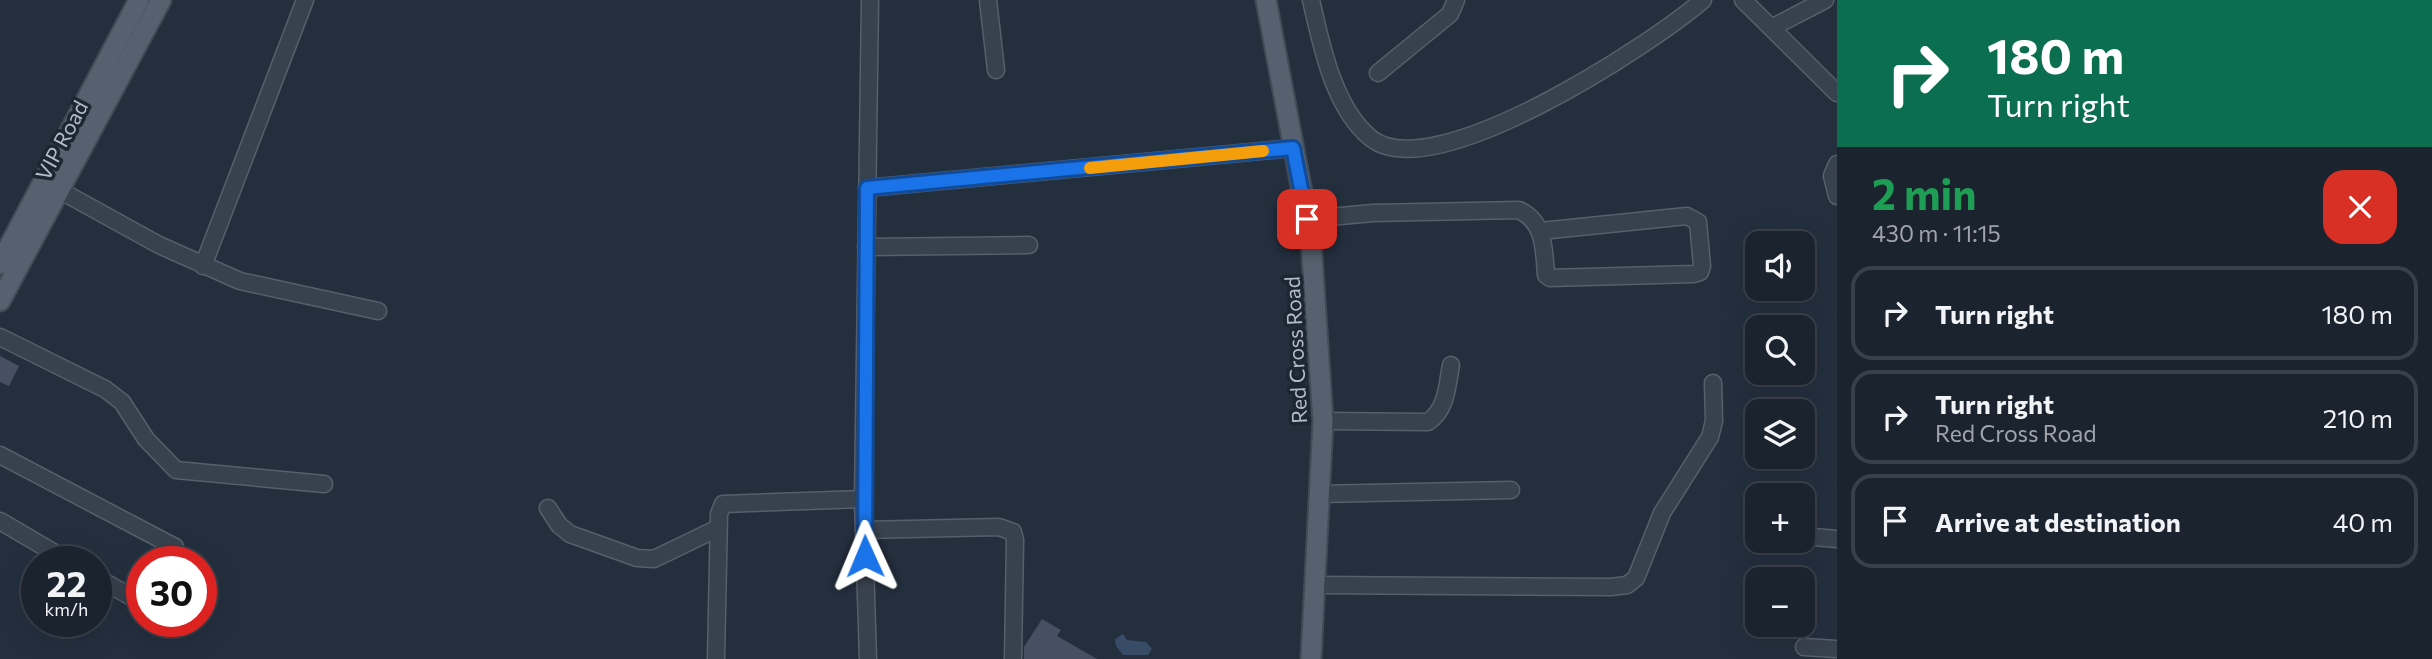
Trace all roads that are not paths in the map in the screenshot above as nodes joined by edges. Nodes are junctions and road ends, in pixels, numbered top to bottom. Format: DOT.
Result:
graph roads {
  1 [pos="139,0"];
  2 [pos="161,0"];
  3 [pos="306,0"];
  4 [pos="870,0"];
  5 [pos="988,0"];
  6 [pos="1266,0"];
  7 [pos="1311,0"];
  8 [pos="1456,0"];
  9 [pos="1703,0"];
  10 [pos="1744,0"];
  11 [pos="1825,0"];
  12 [pos="1773,27"];
  13 [pos="996,70"];
  14 [pos="1378,73"];
  15 [pos="1837,93"];
  16 [pos="1293,148"];
  17 [pos="1837,164"];
  18 [pos="867,188"];
  19 [pos="61,191"];
  20 [pos="1837,196"];
  21 [pos="1307,219"];
  22 [pos="1541,231"];
  23 [pos="1030,245"];
  24 [pos="866,247"];
  25 [pos="0,264"];
  26 [pos="203,266"];
  27 [pos="0,301"];
  28 [pos="378,311"];
  29 [pos="0,337"];
  30 [pos="1451,365"];
  31 [pos="1713,383"];
  32 [pos="1323,421"];
  33 [pos="0,454"];
  34 [pos="324,484"];
  35 [pos="1511,490"];
  36 [pos="1319,494"];
  37 [pos="863,499"];
  38 [pos="548,508"];
  39 [pos="0,521"];
  40 [pos="718,528"];
  41 [pos="864,530"];
  42 [pos="1815,537"];
  43 [pos="1837,539"];
  44 [pos="43,546"];
  45 [pos="173,546"];
  46 [pos="1315,585"];
  47 [pos="1804,648"];
  48 [pos="1837,649"];
  49 [pos="716,659"];
  50 [pos="867,659"];
  51 [pos="1013,659"];
  52 [pos="1311,659"];
  1 -- 25 [label="main road, VIP Road"];
  2 -- 19 [label="main road, VIP Road"];
  3 -- 26 [label="street"];
  4 -- 18 [label="street"];
  5 -- 13 [label="street"];
  6 -- 16 [label="main road, Red Cross Road"];
  7 -- 9 [label="street"];
  8 -- 14 [label="street"];
  10 -- 12 [label="street"];
  11 -- 12 [label="street"];
  12 -- 15 [label="street"];
  16 -- 18 [label="street"];
  16 -- 21 [label="main road, Red Cross Road"];
  17 -- 20 [label="street"];
  18 -- 24 [label="street"];
  19 -- 26 [label="street"];
  19 -- 27 [label="main road, VIP Road"];
  21 -- 22 [label="street"];
  21 -- 32 [label="main road, Red Cross Road"];
  22 -- 22 [label="street"];
  23 -- 24 [label="street"];
  24 -- 37 [label="street"];
  26 -- 28 [label="street"];
  29 -- 34 [label="street"];
  30 -- 32 [label="street"];
  31 -- 46 [label="street"];
  32 -- 36 [label="main road, Red Cross Road"];
  33 -- 45 [label="street"];
  35 -- 36 [label="street"];
  36 -- 46 [label="main road, Red Cross Road"];
  37 -- 40 [label="street"];
  37 -- 41 [label="street"];
  38 -- 40 [label="street"];
  39 -- 44 [label="street"];
  40 -- 49 [label="street"];
  41 -- 50 [label="street"];
  41 -- 51 [label="street"];
  42 -- 43 [label="street"];
  46 -- 52 [label="main road, Red Cross Road"];
  47 -- 48 [label="street"];
}
